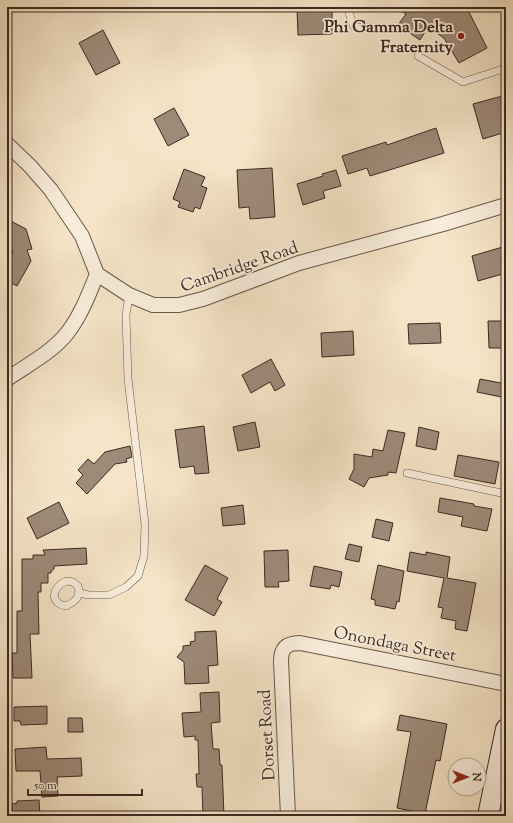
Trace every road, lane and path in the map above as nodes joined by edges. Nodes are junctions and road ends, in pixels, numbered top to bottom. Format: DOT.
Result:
graph roads {
  1 [pos="347,7"];
  2 [pos="377,28"];
  3 [pos="418,56"];
  4 [pos="506,68"];
  5 [pos="7,144"];
  6 [pos="506,205"];
  7 [pos="97,274"];
  8 [pos="129,295"];
  9 [pos="7,379"];
  10 [pos="407,473"];
  11 [pos="506,494"];
  12 [pos="80,593"];
  13 [pos="281,653"];
  14 [pos="506,684"];
  15 [pos="506,729"];
  16 [pos="288,816"];
  17 [pos="488,816"];
  1 -- 2 [label="lane"];
  3 -- 4 [label="lane"];
  5 -- 7 [label="street"];
  6 -- 8 [label="street, Cambridge Road"];
  7 -- 8 [label="street, Cambridge Road"];
  7 -- 9 [label="street"];
  8 -- 12 [label="lane"];
  10 -- 11 [label="lane"];
  13 -- 14 [label="street, Onondaga Street"];
  13 -- 16 [label="street, Dorset Road"];
  15 -- 17 [label="street"];
}
